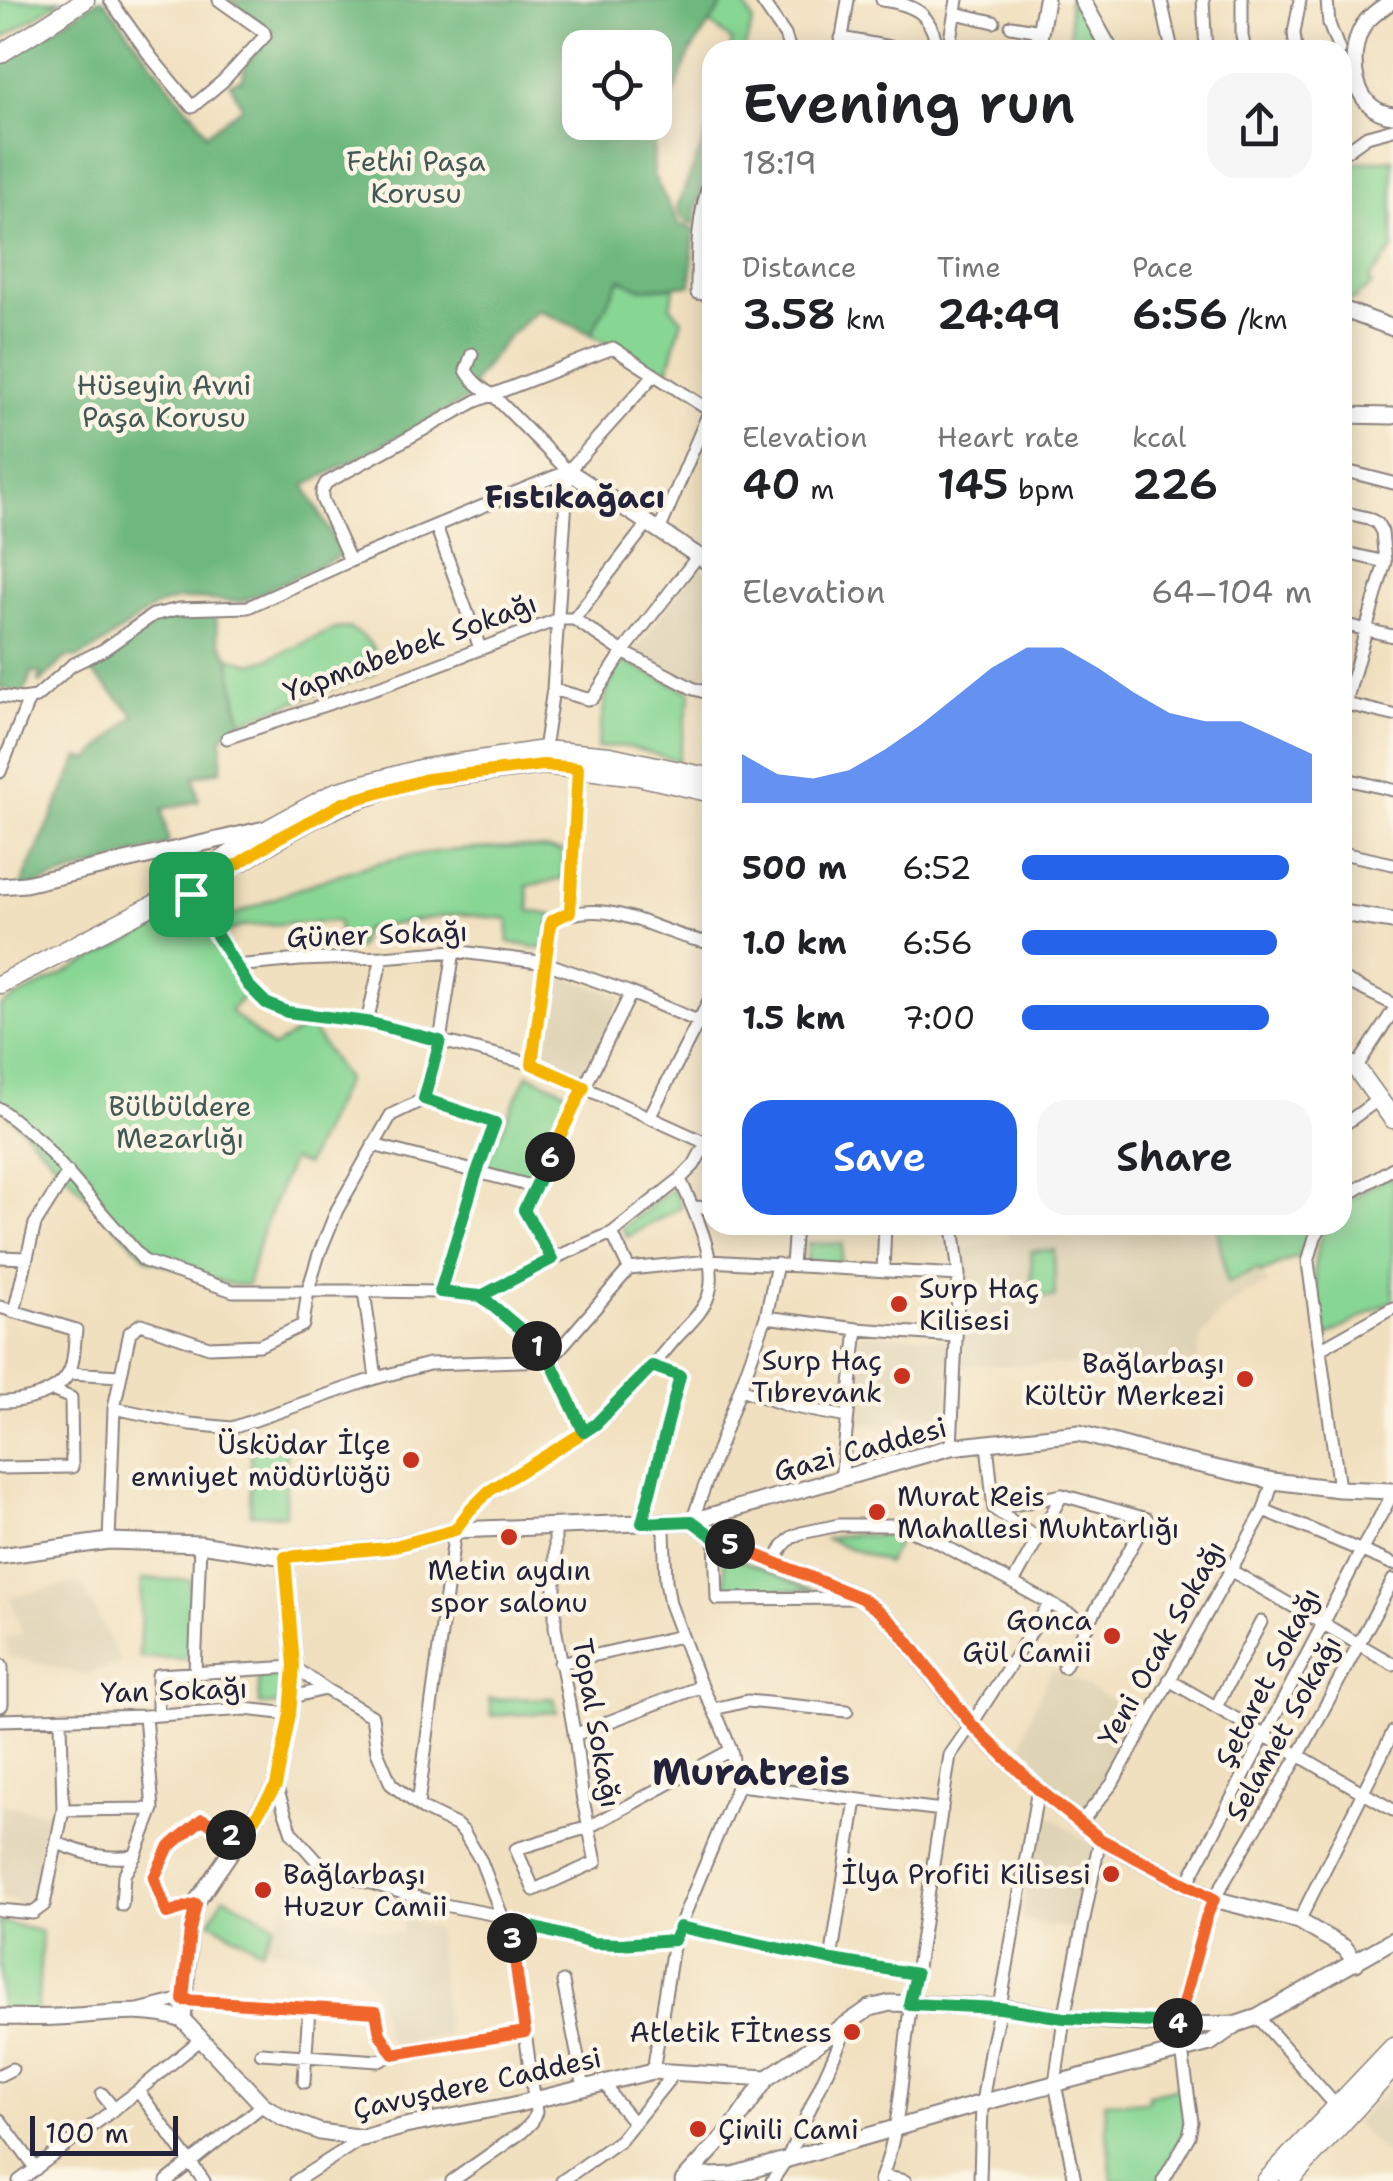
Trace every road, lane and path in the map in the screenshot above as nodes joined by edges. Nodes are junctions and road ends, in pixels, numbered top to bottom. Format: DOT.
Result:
graph roads {
  1 [pos="85,0"];
  2 [pos="110,0"];
  3 [pos="219,0"];
  4 [pos="761,0"];
  5 [pos="848,0"];
  6 [pos="882,0"];
  7 [pos="1046,0"];
  8 [pos="1082,0"];
  9 [pos="1161,0"];
  10 [pos="1203,0"];
  11 [pos="1242,0"];
  12 [pos="1300,0"];
  13 [pos="1326,0"];
  14 [pos="1393,0"];
  15 [pos="956,7"];
  16 [pos="994,22"];
  17 [pos="1011,26"];
  18 [pos="1040,32"];
  19 [pos="787,40"];
  20 [pos="842,40"];
  21 [pos="936,40"];
  22 [pos="950,40"];
  23 [pos="1039,40"];
  24 [pos="1104,40"];
  25 [pos="1170,40"];
  26 [pos="1205,40"];
  27 [pos="1243,40"];
  28 [pos="1295,40"];
  29 [pos="1336,40"];
  30 [pos="0,54"];
  31 [pos="1352,77"];
  32 [pos="1356,84"];
  33 [pos="1393,115"];
  34 [pos="1393,129"];
  35 [pos="1352,147"];
  36 [pos="702,201"];
  37 [pos="702,293"];
  38 [pos="1352,313"];
  39 [pos="1393,328"];
  40 [pos="472,354"];
  41 [pos="654,375"];
  42 [pos="494,396"];
  43 [pos="702,404"];
  44 [pos="1352,416"];
  45 [pos="1393,416"];
  46 [pos="702,430"];
  47 [pos="568,472"];
  48 [pos="1352,473"];
  49 [pos="1393,483"];
  50 [pos="1352,514"];
  51 [pos="436,526"];
  52 [pos="653,528"];
  53 [pos="1352,554"];
  54 [pos="702,558"];
  55 [pos="350,561"];
  56 [pos="1385,562"];
  57 [pos="702,563"];
  58 [pos="574,618"];
  59 [pos="559,619"];
  60 [pos="1352,626"];
  61 [pos="1365,629"];
  62 [pos="1393,636"];
  63 [pos="480,648"];
  64 [pos="623,652"];
  65 [pos="1352,677"];
  66 [pos="553,689"];
  67 [pos="702,692"];
  68 [pos="0,696"];
  69 [pos="29,699"];
  70 [pos="1352,708"];
  71 [pos="1393,715"];
  72 [pos="227,738"];
  73 [pos="544,750"];
  74 [pos="578,768"];
  75 [pos="0,772"];
  76 [pos="702,776"];
  77 [pos="1352,780"];
  78 [pos="1393,790"];
  79 [pos="702,791"];
  80 [pos="270,828"];
  81 [pos="1352,855"];
  82 [pos="1393,864"];
  83 [pos="0,886"];
  84 [pos="188,890"];
  85 [pos="570,912"];
  86 [pos="1352,915"];
  87 [pos="1393,921"];
  88 [pos="702,942"];
  89 [pos="454,952"];
  90 [pos="382,957"];
  91 [pos="546,963"];
  92 [pos="235,966"];
  93 [pos="23,978"];
  94 [pos="0,984"];
  95 [pos="1352,984"];
  96 [pos="632,993"];
  97 [pos="0,995"];
  98 [pos="1393,1007"];
  99 [pos="702,1017"];
  100 [pos="700,1021"];
  101 [pos="367,1022"];
  102 [pos="440,1041"];
  103 [pos="1354,1062"];
  104 [pos="532,1064"];
  105 [pos="584,1087"];
  106 [pos="424,1099"];
  107 [pos="1386,1100"];
  108 [pos="0,1109"];
  109 [pos="650,1116"];
  110 [pos="1393,1119"];
  111 [pos="1352,1120"];
  112 [pos="702,1136"];
  113 [pos="373,1145"];
  114 [pos="702,1152"];
  115 [pos="1393,1168"];
  116 [pos="68,1172"];
  117 [pos="477,1172"];
  118 [pos="680,1180"];
  119 [pos="535,1186"];
  120 [pos="1352,1192"];
  121 [pos="693,1208"];
  122 [pos="702,1208"];
  123 [pos="702,1232"];
  124 [pos="612,1233"];
  125 [pos="703,1235"];
  126 [pos="794,1235"];
  127 [pos="884,1235"];
  128 [pos="954,1235"];
  129 [pos="1317,1235"];
  130 [pos="0,1256"];
  131 [pos="27,1258"];
  132 [pos="552,1259"];
  133 [pos="708,1261"];
  134 [pos="777,1264"];
  135 [pos="792,1266"];
  136 [pos="629,1270"];
  137 [pos="882,1271"];
  138 [pos="958,1275"];
  139 [pos="308,1290"];
  140 [pos="364,1291"];
  141 [pos="440,1292"];
  142 [pos="481,1296"];
  143 [pos="0,1307"];
  144 [pos="1393,1308"];
  145 [pos="14,1312"];
  146 [pos="766,1317"];
  147 [pos="857,1329"];
  148 [pos="956,1336"];
  149 [pos="1320,1350"];
  150 [pos="550,1360"];
  151 [pos="652,1366"];
  152 [pos="70,1372"];
  153 [pos="119,1376"];
  154 [pos="376,1378"];
  155 [pos="742,1389"];
  156 [pos="52,1390"];
  157 [pos="0,1402"];
  158 [pos="114,1408"];
  159 [pos="847,1417"];
  160 [pos="584,1432"];
  161 [pos="987,1444"];
  162 [pos="950,1447"];
  163 [pos="0,1468"];
  164 [pos="840,1480"];
  165 [pos="1272,1481"];
  166 [pos="1340,1489"];
  167 [pos="1393,1492"];
  168 [pos="1062,1495"];
  169 [pos="994,1509"];
  170 [pos="1264,1510"];
  171 [pos="692,1521"];
  172 [pos="650,1523"];
  173 [pos="555,1526"];
  174 [pos="455,1530"];
  175 [pos="715,1538"];
  176 [pos="1038,1538"];
  177 [pos="109,1542"];
  178 [pos="200,1544"];
  179 [pos="1360,1551"];
  180 [pos="0,1556"];
  181 [pos="285,1557"];
  182 [pos="774,1563"];
  183 [pos="1393,1564"];
  184 [pos="1230,1570"];
  185 [pos="1393,1580"];
  186 [pos="1013,1582"];
  187 [pos="861,1598"];
  188 [pos="1050,1603"];
  189 [pos="1261,1622"];
  190 [pos="1089,1624"];
  191 [pos="1323,1624"];
  192 [pos="681,1636"];
  193 [pos="1358,1644"];
  194 [pos="560,1663"];
  195 [pos="1393,1664"];
  196 [pos="294,1666"];
  197 [pos="0,1667"];
  198 [pos="1064,1667"];
  199 [pos="195,1673"];
  200 [pos="1170,1680"];
  201 [pos="702,1686"];
  202 [pos="325,1689"];
  203 [pos="0,1704"];
  204 [pos="291,1706"];
  205 [pos="1216,1707"];
  206 [pos="714,1709"];
  207 [pos="847,1711"];
  208 [pos="158,1714"];
  209 [pos="144,1716"];
  210 [pos="0,1720"];
  211 [pos="61,1720"];
  212 [pos="972,1725"];
  213 [pos="1393,1732"];
  214 [pos="574,1735"];
  215 [pos="1264,1735"];
  216 [pos="731,1750"];
  217 [pos="1299,1755"];
  218 [pos="738,1785"];
  219 [pos="276,1786"];
  220 [pos="1038,1789"];
  221 [pos="1363,1792"];
  222 [pos="856,1800"];
  223 [pos="418,1804"];
  224 [pos="153,1809"];
  225 [pos="62,1810"];
  226 [pos="942,1810"];
  227 [pos="1393,1810"];
  228 [pos="1081,1822"];
  229 [pos="589,1827"];
  230 [pos="1100,1839"];
  231 [pos="240,1840"];
  232 [pos="58,1843"];
  233 [pos="135,1856"];
  234 [pos="1186,1886"];
  235 [pos="1214,1899"];
  236 [pos="196,1904"];
  237 [pos="122,1905"];
  238 [pos="0,1910"];
  239 [pos="506,1919"];
  240 [pos="1299,1921"];
  241 [pos="677,1933"];
  242 [pos="1393,1940"];
  243 [pos="832,1960"];
  244 [pos="1356,1964"];
  245 [pos="916,1974"];
  246 [pos="563,1982"];
  247 [pos="183,2000"];
  248 [pos="909,2004"];
  249 [pos="309,2008"];
  250 [pos="1000,2008"];
  251 [pos="129,2012"];
  252 [pos="0,2016"];
  253 [pos="1258,2017"];
  254 [pos="1064,2018"];
  255 [pos="851,2019"];
  256 [pos="183,2020"];
  257 [pos="1237,2024"];
  258 [pos="1177,2025"];
  259 [pos="525,2032"];
  260 [pos="200,2040"];
  261 [pos="1393,2047"];
  262 [pos="1182,2051"];
  263 [pos="261,2053"];
  264 [pos="393,2054"];
  265 [pos="306,2056"];
  266 [pos="1393,2068"];
  267 [pos="653,2071"];
  268 [pos="675,2072"];
  269 [pos="768,2078"];
  270 [pos="304,2082"];
  271 [pos="606,2083"];
  272 [pos="1055,2084"];
  273 [pos="584,2088"];
  274 [pos="138,2092"];
  275 [pos="102,2094"];
  276 [pos="535,2100"];
  277 [pos="982,2103"];
  278 [pos="263,2105"];
  279 [pos="1337,2107"];
  280 [pos="114,2109"];
  281 [pos="0,2120"];
  282 [pos="634,2124"];
  283 [pos="895,2128"];
  284 [pos="363,2138"];
  285 [pos="788,2157"];
  286 [pos="191,2163"];
  287 [pos="36,2169"];
  288 [pos="882,2178"];
  289 [pos="685,2179"];
  290 [pos="19,2181"];
  291 [pos="167,2181"];
  292 [pos="204,2181"];
  293 [pos="296,2181"];
  294 [pos="452,2181"];
  295 [pos="562,2181"];
  296 [pos="772,2181"];
  297 [pos="905,2181"];
  298 [pos="980,2181"];
  299 [pos="1075,2181"];
  300 [pos="1163,2181"];
  301 [pos="1266,2181"];
  302 [pos="1288,2181"];
  1 -- 30 [label="main road"];
  2 -- 3 [label="street"];
  4 -- 19 [label="street"];
  5 -- 20 [label="street"];
  6 -- 21 [label="street"];
  7 -- 18 [label="street"];
  8 -- 24 [label="street"];
  9 -- 25 [label="street"];
  10 -- 26 [label="street"];
  11 -- 27 [label="street"];
  12 -- 28 [label="street"];
  13 -- 29 [label="street"];
  14 -- 32 [label="street"];
  15 -- 16 [label="street"];
  15 -- 22 [label="street"];
  17 -- 18 [label="street"];
  18 -- 23 [label="street"];
  31 -- 32 [label="street"];
  32 -- 33 [label="street"];
  34 -- 35 [label="street"];
  36 -- 37 [label="street"];
  38 -- 39 [label="street"];
  40 -- 42 [label="street"];
  41 -- 42 [label="street"];
  41 -- 43 [label="street"];
  41 -- 47 [label="street"];
  42 -- 47 [label="street"];
  42 -- 55 [label="street"];
  44 -- 45 [label="street"];
  46 -- 52 [label="street"];
  47 -- 51 [label="street"];
  47 -- 52 [label="street"];
  47 -- 59 [label="street"];
  48 -- 49 [label="street"];
  50 -- 56 [label="street"];
  51 -- 55 [label="street"];
  51 -- 63 [label="street"];
  52 -- 54 [label="street"];
  52 -- 58 [label="street"];
  53 -- 56 [label="street"];
  55 -- 69 [label="street"];
  56 -- 61 [label="street"];
  57 -- 64 [label="street"];
  58 -- 59 [label="street, Yapmabebek Sokağı"];
  58 -- 64 [label="street, Yapmabebek Sokağı"];
  59 -- 63 [label="street, Yapmabebek Sokağı"];
  59 -- 66 [label="street"];
  60 -- 61 [label="street"];
  61 -- 62 [label="street"];
  61 -- 65 [label="street"];
  63 -- 72 [label="street, Yapmabebek Sokağı"];
  64 -- 66 [label="street"];
  64 -- 67 [label="street, Yapmabebek Sokağı"];
  66 -- 73 [label="street"];
  68 -- 69 [label="street"];
  69 -- 75 [label="street"];
  70 -- 71 [label="street"];
  73 -- 76 [label="main road"];
  73 -- 80 [label="main road"];
  74 -- 79 [label="main road"];
  74 -- 84 [label="main road"];
  74 -- 85 [label="street"];
  77 -- 78 [label="street"];
  80 -- 83 [label="street"];
  80 -- 84 [label="main road"];
  81 -- 82 [label="street"];
  84 -- 92 [label="street"];
  84 -- 93 [label="main road"];
  85 -- 88 [label="street"];
  85 -- 91 [label="street"];
  86 -- 87 [label="street"];
  89 -- 90 [label="street, Güner Sokağı"];
  89 -- 91 [label="street, Güner Sokağı"];
  89 -- 102 [label="street"];
  90 -- 92 [label="street, Güner Sokağı"];
  90 -- 101 [label="street"];
  91 -- 96 [label="street, Güner Sokağı"];
  91 -- 104 [label="street"];
  92 -- 101 [label="street"];
  93 -- 94 [label="main road"];
  93 -- 97 [label="main road"];
  95 -- 98 [label="street"];
  96 -- 100 [label="street, Güner Sokağı"];
  96 -- 105 [label="street"];
  98 -- 103 [label="street"];
  99 -- 100 [label="street"];
  100 -- 109 [label="street"];
  101 -- 102 [label="street"];
  102 -- 104 [label="street"];
  102 -- 106 [label="street"];
  103 -- 107 [label="main road"];
  104 -- 105 [label="street"];
  105 -- 109 [label="street"];
  105 -- 119 [label="street"];
  106 -- 113 [label="street"];
  106 -- 117 [label="street"];
  107 -- 110 [label="main road"];
  107 -- 111 [label="street"];
  108 -- 116 [label="street"];
  109 -- 112 [label="street"];
  113 -- 117 [label="street"];
  113 -- 139 [label="street"];
  114 -- 118 [label="street"];
  115 -- 120 [label="street"];
  116 -- 131 [label="street"];
  116 -- 139 [label="street"];
  117 -- 119 [label="street"];
  117 -- 141 [label="street"];
  118 -- 121 [label="street"];
  118 -- 124 [label="street"];
  119 -- 132 [label="street"];
  121 -- 122 [label="street"];
  121 -- 123 [label="street"];
  124 -- 132 [label="street"];
  124 -- 136 [label="street"];
  125 -- 133 [label="street"];
  126 -- 135 [label="street"];
  127 -- 137 [label="street"];
  128 -- 138 [label="street"];
  129 -- 149 [label="street"];
  130 -- 131 [label="street"];
  131 -- 145 [label="street"];
  132 -- 142 [label="street"];
  133 -- 134 [label="street"];
  133 -- 136 [label="street"];
  133 -- 151 [label="street"];
  134 -- 135 [label="street"];
  134 -- 146 [label="street"];
  135 -- 137 [label="street"];
  136 -- 150 [label="street"];
  137 -- 138 [label="street"];
  138 -- 148 [label="street"];
  139 -- 140 [label="street"];
  139 -- 153 [label="street"];
  140 -- 141 [label="street"];
  140 -- 154 [label="street"];
  141 -- 142 [label="street"];
  142 -- 150 [label="street"];
  143 -- 145 [label="street"];
  144 -- 149 [label="street"];
  145 -- 152 [label="street"];
  146 -- 147 [label="street"];
  146 -- 155 [label="street"];
  147 -- 148 [label="street"];
  147 -- 159 [label="street"];
  148 -- 162 [label="street"];
  149 -- 166 [label="street"];
  150 -- 154 [label="street"];
  150 -- 160 [label="street"];
  151 -- 160 [label="street"];
  151 -- 172 [label="street"];
  152 -- 153 [label="street"];
  152 -- 156 [label="street"];
  153 -- 158 [label="street"];
  154 -- 158 [label="street"];
  155 -- 159 [label="street"];
  155 -- 171 [label="street"];
  156 -- 157 [label="street"];
  156 -- 163 [label="street"];
  158 -- 177 [label="street"];
  159 -- 164 [label="street"];
  160 -- 174 [label="street"];
  161 -- 162 [label="street, Gazi Caddesi"];
  161 -- 165 [label="street, Gazi Caddesi"];
  161 -- 169 [label="street"];
  162 -- 164 [label="street, Gazi Caddesi"];
  164 -- 171 [label="street, Gazi Caddesi"];
  165 -- 166 [label="street, Gazi Caddesi"];
  165 -- 170 [label="street, Yeni Ocak Sokağı"];
  166 -- 167 [label="street, Gazi Caddesi"];
  167 -- 179 [label="street, Şetaret Sokağı"];
  168 -- 169 [label="street"];
  168 -- 176 [label="street"];
  168 -- 190 [label="street"];
  169 -- 176 [label="street"];
  170 -- 179 [label="street"];
  170 -- 184 [label="street, Yeni Ocak Sokağı"];
  171 -- 172 [label="street, Gazi Caddesi"];
  171 -- 175 [label="street"];
  172 -- 173 [label="street, Gazi Caddesi"];
  172 -- 192 [label="street"];
  173 -- 174 [label="street, Gazi Caddesi"];
  173 -- 194 [label="street, Topal Sokağı"];
  174 -- 181 [label="street, Gazi Caddesi"];
  174 -- 223 [label="street"];
  175 -- 182 [label="street"];
  175 -- 187 [label="street"];
  176 -- 186 [label="street"];
  177 -- 178 [label="street, Gazi Caddesi"];
  177 -- 180 [label="street, Gazi Caddesi"];
  178 -- 181 [label="street, Gazi Caddesi"];
  178 -- 199 [label="street"];
  179 -- 183 [label="street"];
  179 -- 191 [label="street, Şetaret Sokağı"];
  181 -- 196 [label="street"];
  182 -- 186 [label="street"];
  182 -- 187 [label="street"];
  184 -- 191 [label="street"];
  184 -- 200 [label="street, Yeni Ocak Sokağı"];
  185 -- 193 [label="street, Selamet Sokağı"];
  186 -- 188 [label="street"];
  187 -- 212 [label="street"];
  188 -- 190 [label="street"];
  188 -- 212 [label="street"];
  189 -- 205 [label="street"];
  190 -- 198 [label="street"];
  191 -- 193 [label="street"];
  191 -- 215 [label="street, Şetaret Sokağı"];
  192 -- 194 [label="street"];
  192 -- 201 [label="street"];
  193 -- 195 [label="street"];
  193 -- 217 [label="street, Selamet Sokağı"];
  194 -- 214 [label="street, Topal Sokağı"];
  196 -- 199 [label="street"];
  196 -- 202 [label="street"];
  196 -- 204 [label="street"];
  197 -- 203 [label="street"];
  199 -- 208 [label="street"];
  200 -- 205 [label="street"];
  200 -- 228 [label="street, Yeni Ocak Sokağı"];
  201 -- 206 [label="street"];
  201 -- 214 [label="street"];
  202 -- 204 [label="street, Yan Sokağı"];
  202 -- 223 [label="street"];
  204 -- 208 [label="street, Yan Sokağı"];
  204 -- 219 [label="street"];
  205 -- 215 [label="street"];
  206 -- 207 [label="street"];
  206 -- 216 [label="street"];
  208 -- 209 [label="street, Yan Sokağı"];
  209 -- 211 [label="street, Yan Sokağı"];
  209 -- 224 [label="street"];
  210 -- 211 [label="street, Yan Sokağı"];
  211 -- 225 [label="street"];
  212 -- 220 [label="street"];
  212 -- 226 [label="street"];
  213 -- 221 [label="street"];
  214 -- 229 [label="street, Topal Sokağı"];
  215 -- 217 [label="street"];
  215 -- 234 [label="street, Şetaret Sokağı"];
  216 -- 218 [label="street"];
  216 -- 229 [label="street, Topal Sokağı"];
  217 -- 221 [label="street"];
  217 -- 235 [label="street, Selamet Sokağı"];
  218 -- 222 [label="street"];
  218 -- 241 [label="street"];
  219 -- 231 [label="street"];
  219 -- 239 [label="street"];
  220 -- 228 [label="street"];
  220 -- 250 [label="street"];
  221 -- 227 [label="street"];
  221 -- 240 [label="street"];
  222 -- 226 [label="street"];
  222 -- 243 [label="street"];
  223 -- 239 [label="street"];
  224 -- 225 [label="street"];
  224 -- 233 [label="street"];
  225 -- 232 [label="street"];
  226 -- 245 [label="street"];
  228 -- 230 [label="street"];
  229 -- 229 [label="street"];
  230 -- 234 [label="street"];
  230 -- 254 [label="street"];
  231 -- 236 [label="street"];
  231 -- 236 [label="street"];
  232 -- 233 [label="street"];
  232 -- 238 [label="street"];
  233 -- 237 [label="street"];
  234 -- 235 [label="street"];
  235 -- 240 [label="street"];
  235 -- 258 [label="street, Selamet Sokağı"];
  236 -- 247 [label="street"];
  239 -- 241 [label="street"];
  239 -- 259 [label="street"];
  240 -- 244 [label="street"];
  241 -- 243 [label="street"];
  241 -- 267 [label="street"];
  242 -- 244 [label="street"];
  243 -- 245 [label="street"];
  244 -- 253 [label="street"];
  245 -- 248 [label="street"];
  246 -- 273 [label="street"];
  247 -- 249 [label="street"];
  247 -- 251 [label="street"];
  247 -- 256 [label="street"];
  248 -- 250 [label="street"];
  248 -- 255 [label="street"];
  248 -- 283 [label="street"];
  249 -- 264 [label="street"];
  249 -- 265 [label="street"];
  250 -- 254 [label="street"];
  250 -- 277 [label="street"];
  251 -- 252 [label="street"];
  251 -- 256 [label="street"];
  253 -- 257 [label="street"];
  253 -- 279 [label="street"];
  254 -- 258 [label="street"];
  254 -- 272 [label="street"];
  255 -- 269 [label="street"];
  255 -- 285 [label="street"];
  256 -- 260 [label="street, Çavuşdere Caddesi"];
  257 -- 258 [label="street"];
  257 -- 262 [label="street"];
  259 -- 264 [label="street"];
  259 -- 276 [label="street"];
  260 -- 274 [label="street"];
  260 -- 278 [label="street, Çavuşdere Caddesi"];
  261 -- 279 [label="main road"];
  262 -- 272 [label="street"];
  262 -- 300 [label="street"];
  263 -- 265 [label="street"];
  264 -- 265 [label="street"];
  265 -- 270 [label="street"];
  266 -- 302 [label="main road"];
  267 -- 268 [label="street, Çavuşdere Caddesi"];
  267 -- 271 [label="street, Çavuşdere Caddesi"];
  268 -- 269 [label="street, Çavuşdere Caddesi"];
  268 -- 282 [label="street"];
  269 -- 289 [label="street"];
  271 -- 273 [label="street, Çavuşdere Caddesi"];
  271 -- 282 [label="street"];
  272 -- 277 [label="street"];
  272 -- 299 [label="street"];
  273 -- 276 [label="street, Çavuşdere Caddesi"];
  274 -- 280 [label="street"];
  274 -- 286 [label="street"];
  275 -- 280 [label="street"];
  276 -- 284 [label="street, Çavuşdere Caddesi"];
  276 -- 294 [label="street"];
  277 -- 283 [label="street"];
  277 -- 298 [label="street"];
  278 -- 284 [label="street, Çavuşdere Caddesi"];
  278 -- 286 [label="street"];
  279 -- 301 [label="main road"];
  280 -- 287 [label="street"];
  281 -- 287 [label="street"];
  282 -- 295 [label="street"];
  283 -- 285 [label="street"];
  283 -- 288 [label="street"];
  284 -- 293 [label="street"];
  285 -- 289 [label="street"];
  285 -- 296 [label="street"];
  286 -- 291 [label="street"];
  286 -- 292 [label="street"];
  287 -- 290 [label="street"];
  288 -- 297 [label="street"];
}
